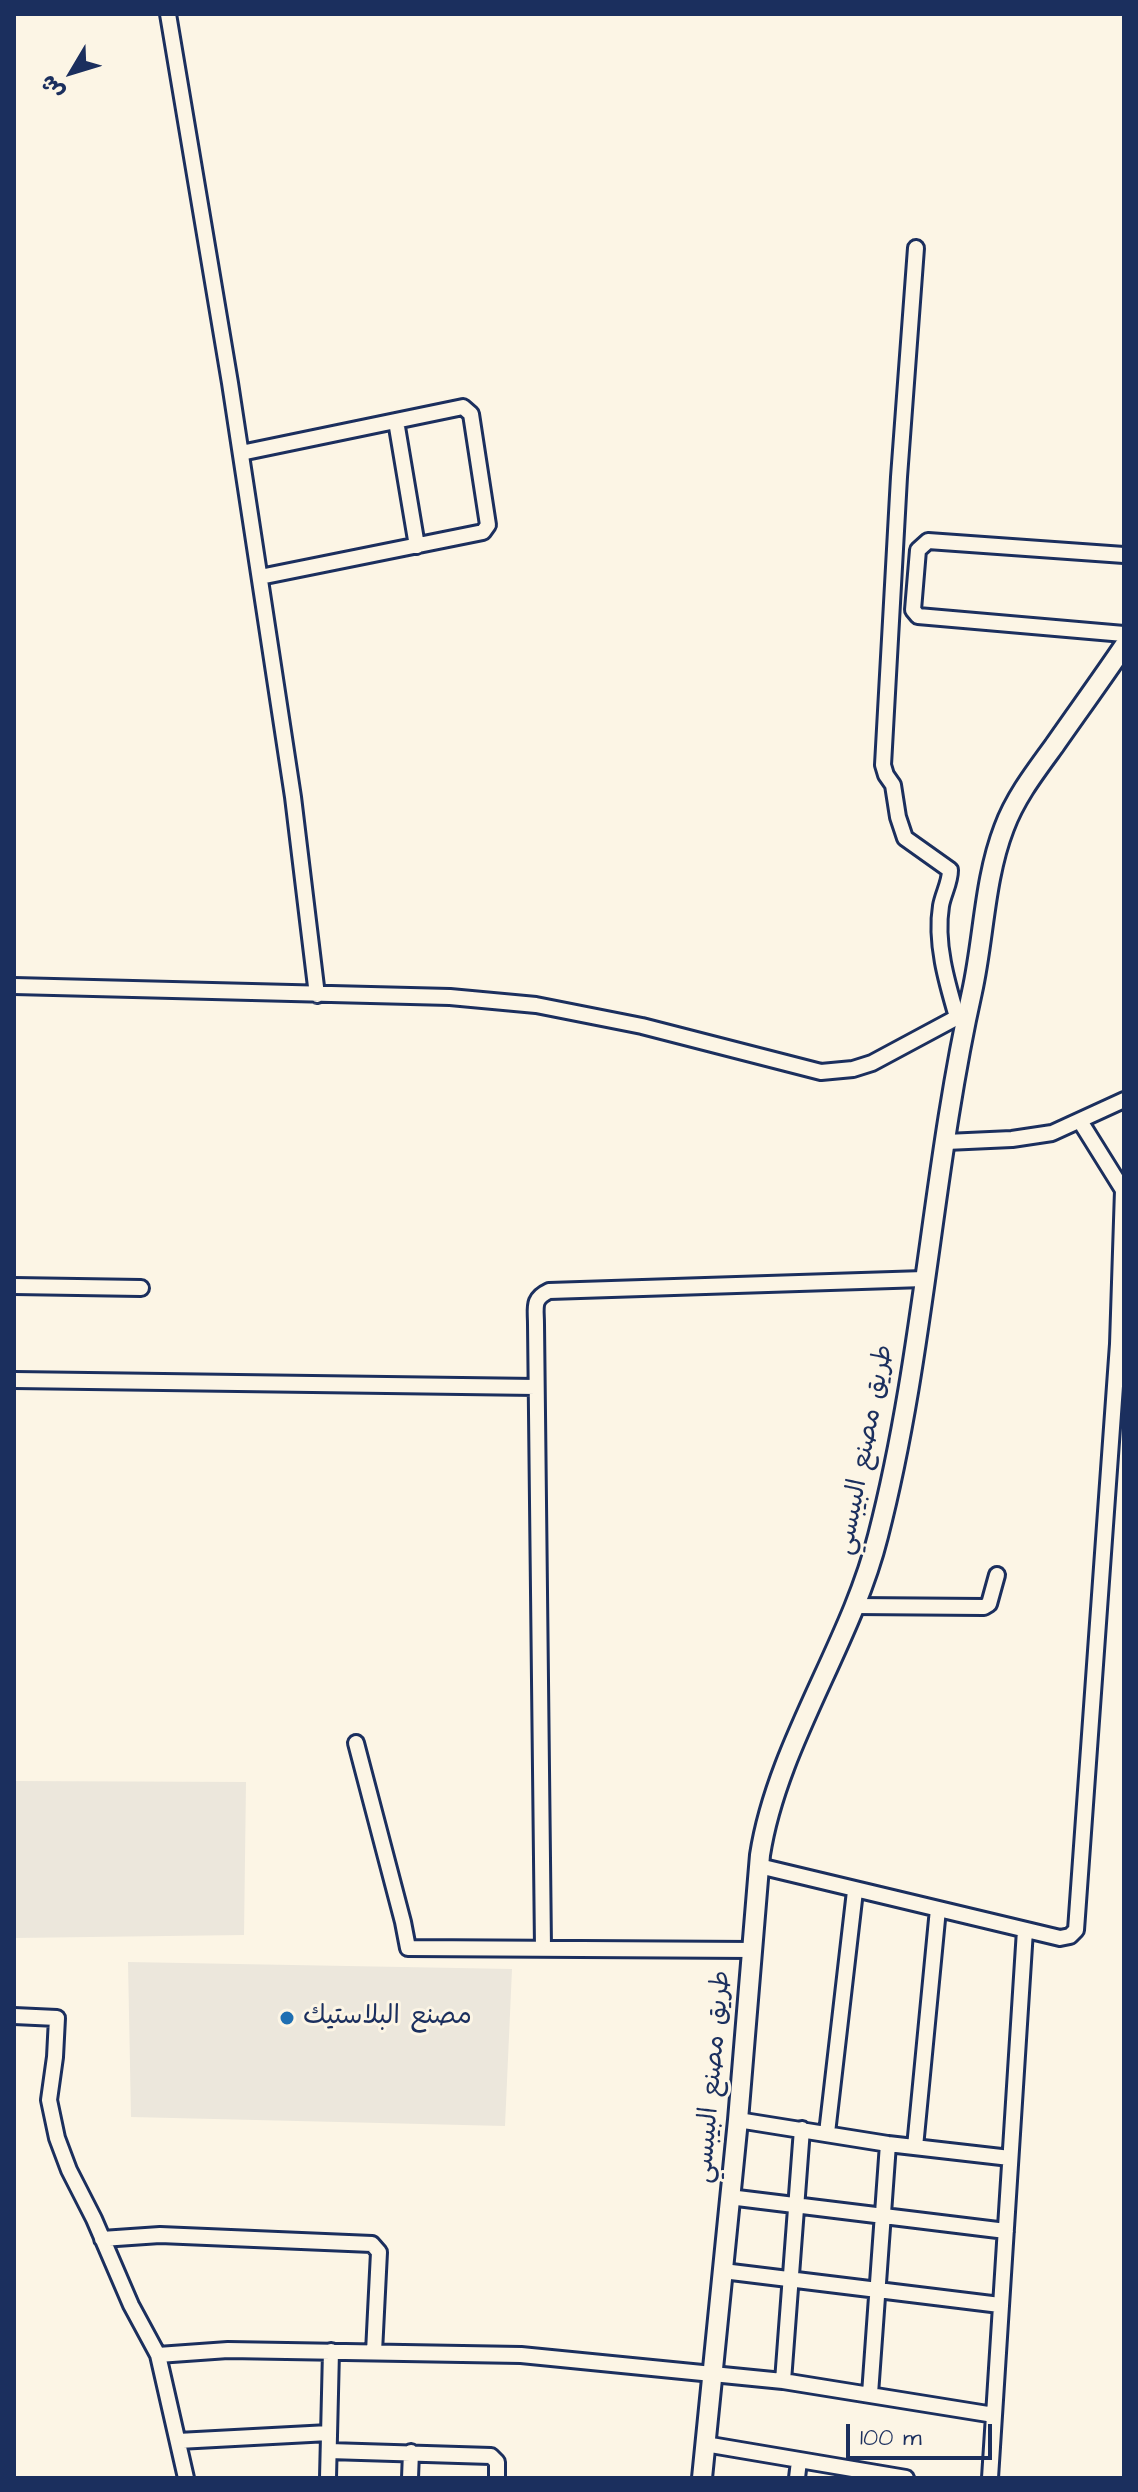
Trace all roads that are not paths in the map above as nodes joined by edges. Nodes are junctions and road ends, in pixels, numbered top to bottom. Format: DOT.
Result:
graph roads {
  1 [pos="168,14"];
  2 [pos="916,248"];
  3 [pos="396,421"];
  4 [pos="241,453"];
  5 [pos="417,546"];
  6 [pos="1124,555"];
  7 [pos="260,577"];
  8 [pos="1124,634"];
  9 [pos="1124,646"];
  10 [pos="14,986"];
  11 [pos="317,995"];
  12 [pos="962,1014"];
  13 [pos="1124,1100"];
  14 [pos="1080,1121"];
  15 [pos="946,1142"];
  16 [pos="1123,1233"];
  17 [pos="924,1279"];
  18 [pos="14,1286"];
  19 [pos="141,1288"];
  20 [pos="1121,1344"];
  21 [pos="14,1380"];
  22 [pos="536,1387"];
  23 [pos="997,1575"];
  24 [pos="855,1606"];
  25 [pos="356,1743"];
  26 [pos="759,1866"];
  27 [pos="855,1891"];
  28 [pos="938,1909"];
  29 [pos="1025,1930"];
  30 [pos="543,1948"];
  31 [pos="753,1950"];
  32 [pos="14,2016"];
  33 [pos="738,2120"];
  34 [pos="802,2129"];
  35 [pos="827,2133"];
  36 [pos="888,2144"];
  37 [pos="915,2147"];
  38 [pos="1010,2158"];
  39 [pos="729,2197"];
  40 [pos="798,2204"];
  41 [pos="883,2217"];
  42 [pos="1006,2231"];
  43 [pos="102,2239"];
  44 [pos="723,2271"];
  45 [pos="792,2278"];
  46 [pos="878,2288"];
  47 [pos="1000,2305"];
  48 [pos="331,2351"];
  49 [pos="374,2352"];
  50 [pos="158,2355"];
  51 [pos="714,2374"];
  52 [pos="783,2381"];
  53 [pos="870,2394"];
  54 [pos="994,2415"];
  55 [pos="329,2433"];
  56 [pos="178,2441"];
  57 [pos="705,2444"];
  58 [pos="329,2451"];
  59 [pos="411,2452"];
  60 [pos="799,2461"];
  61 [pos="186,2478"];
  62 [pos="328,2478"];
  63 [pos="410,2478"];
  64 [pos="497,2478"];
  65 [pos="702,2478"];
  66 [pos="797,2478"];
  67 [pos="899,2478"];
  68 [pos="990,2478"];
  1 -- 4 [label="street"];
  2 -- 12 [label="street"];
  3 -- 4 [label="street"];
  3 -- 5 [label="street"];
  3 -- 5 [label="street"];
  4 -- 7 [label="street"];
  5 -- 7 [label="street"];
  6 -- 8 [label="street"];
  7 -- 11 [label="street"];
  9 -- 12 [label="main road, طريق مصنع البيبسي"];
  10 -- 11 [label="street"];
  11 -- 12 [label="street"];
  12 -- 15 [label="main road, طريق مصنع البيبسي"];
  13 -- 14 [label="street"];
  14 -- 15 [label="street"];
  14 -- 16 [label="street"];
  15 -- 17 [label="main road, طريق مصنع البيبسي"];
  16 -- 20 [label="street"];
  17 -- 22 [label="street"];
  17 -- 24 [label="main road, طريق مصنع البيبسي"];
  18 -- 19 [label="street"];
  20 -- 29 [label="street"];
  21 -- 22 [label="street"];
  22 -- 30 [label="street"];
  23 -- 24 [label="street"];
  24 -- 26 [label="main road, طريق مصنع البيبسي"];
  25 -- 30 [label="street"];
  26 -- 27 [label="street"];
  26 -- 31 [label="main road, طريق مصنع البيبسي"];
  27 -- 28 [label="street"];
  27 -- 35 [label="street"];
  28 -- 29 [label="street"];
  28 -- 37 [label="street"];
  29 -- 38 [label="street"];
  30 -- 31 [label="street"];
  31 -- 33 [label="main road, طريق مصنع البيبسي"];
  32 -- 43 [label="street"];
  33 -- 34 [label="street"];
  33 -- 39 [label="main road, طريق مصنع البيبسي"];
  34 -- 35 [label="street"];
  34 -- 40 [label="street"];
  35 -- 36 [label="street"];
  36 -- 37 [label="street"];
  36 -- 41 [label="street"];
  37 -- 38 [label="street"];
  38 -- 42 [label="street"];
  39 -- 40 [label="street"];
  39 -- 44 [label="main road, طريق مصنع البيبسي"];
  40 -- 41 [label="street"];
  40 -- 45 [label="street"];
  41 -- 42 [label="street"];
  41 -- 46 [label="street"];
  42 -- 47 [label="street"];
  43 -- 49 [label="street"];
  43 -- 50 [label="street"];
  44 -- 45 [label="street"];
  44 -- 51 [label="main road, طريق مصنع البيبسي"];
  45 -- 46 [label="street"];
  45 -- 52 [label="street"];
  46 -- 47 [label="street"];
  46 -- 53 [label="street"];
  47 -- 54 [label="street"];
  48 -- 49 [label="street"];
  48 -- 50 [label="street"];
  48 -- 55 [label="street"];
  49 -- 51 [label="street"];
  50 -- 56 [label="street"];
  51 -- 52 [label="street"];
  51 -- 57 [label="main road, طريق مصنع البيبسي"];
  52 -- 53 [label="street"];
  53 -- 54 [label="street"];
  54 -- 68 [label="street"];
  55 -- 56 [label="street"];
  55 -- 58 [label="street"];
  56 -- 61 [label="street"];
  57 -- 60 [label="street"];
  57 -- 65 [label="main road, طريق مصنع البيبسي"];
  58 -- 59 [label="street"];
  58 -- 62 [label="street"];
  59 -- 63 [label="street"];
  59 -- 64 [label="street"];
  60 -- 66 [label="street"];
  60 -- 67 [label="street"];
}
